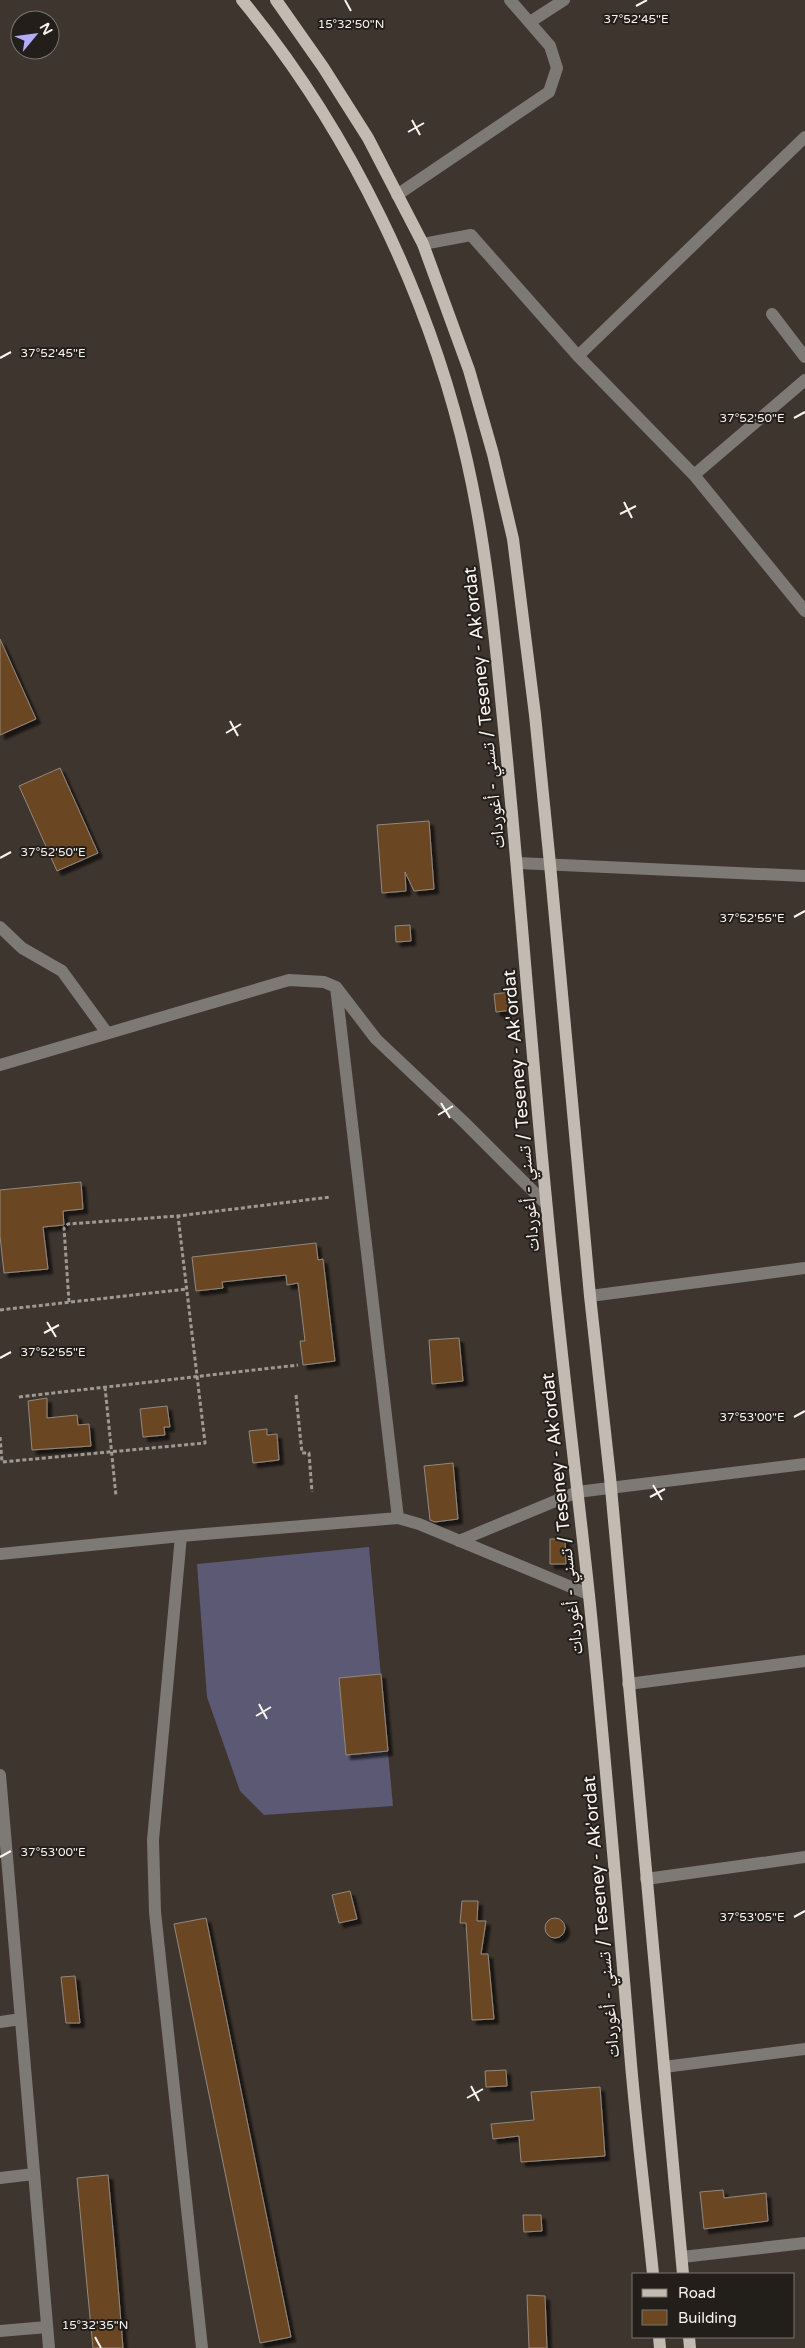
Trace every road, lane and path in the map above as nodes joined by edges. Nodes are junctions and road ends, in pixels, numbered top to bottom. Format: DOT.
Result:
graph roads {
  1 [pos="242,0"];
  2 [pos="276,0"];
  3 [pos="510,0"];
  4 [pos="564,0"];
  5 [pos="530,22"];
  6 [pos="805,137"];
  7 [pos="398,195"];
  8 [pos="423,244"];
  9 [pos="772,314"];
  10 [pos="578,356"];
  11 [pos="805,357"];
  12 [pos="805,380"];
  13 [pos="694,474"];
  14 [pos="805,611"];
  15 [pos="518,863"];
  16 [pos="550,864"];
  17 [pos="805,876"];
  18 [pos="0,927"];
  19 [pos="336,987"];
  20 [pos="106,1033"];
  21 [pos="0,1064"];
  22 [pos="330,1197"];
  23 [pos="546,1204"];
  24 [pos="178,1216"];
  25 [pos="805,1268"];
  26 [pos="187,1290"];
  27 [pos="590,1296"];
  28 [pos="69,1302"];
  29 [pos="0,1310"];
  30 [pos="298,1365"];
  31 [pos="197,1377"];
  32 [pos="105,1387"];
  33 [pos="296,1396"];
  34 [pos="19,1397"];
  35 [pos="0,1437"];
  36 [pos="112,1452"];
  37 [pos="805,1464"];
  38 [pos="610,1488"];
  39 [pos="312,1492"];
  40 [pos="577,1492"];
  41 [pos="116,1496"];
  42 [pos="398,1518"];
  43 [pos="181,1536"];
  44 [pos="459,1541"];
  45 [pos="0,1554"];
  46 [pos="588,1594"];
  47 [pos="805,1661"];
  48 [pos="628,1684"];
  49 [pos="0,1774"];
  50 [pos="805,1857"];
  51 [pos="4,1868"];
  52 [pos="646,1879"];
  53 [pos="21,2019"];
  54 [pos="0,2022"];
  55 [pos="805,2049"];
  56 [pos="664,2067"];
  57 [pos="34,2174"];
  58 [pos="0,2178"];
  59 [pos="805,2243"];
  60 [pos="682,2257"];
  61 [pos="653,2273"];
  62 [pos="683,2273"];
  63 [pos="48,2326"];
  64 [pos="0,2332"];
  65 [pos="49,2348"];
  66 [pos="202,2348"];
  1 -- 15 [label="main road, تسني - أغوردات / Teseney - Ak'ordat"];
  2 -- 7 [label="main road"];
  3 -- 5 [label="street"];
  4 -- 5 [label="street"];
  5 -- 7 [label="street"];
  6 -- 10 [label="street"];
  7 -- 8 [label="main road"];
  8 -- 10 [label="street"];
  8 -- 16 [label="main road"];
  9 -- 11 [label="street"];
  10 -- 13 [label="street"];
  12 -- 13 [label="street"];
  13 -- 14 [label="street"];
  15 -- 16 [label="street"];
  15 -- 23 [label="main road, تسني - أغوردات / Teseney - Ak'ordat"];
  16 -- 17 [label="street"];
  16 -- 27 [label="main road"];
  18 -- 20 [label="street"];
  19 -- 20 [label="street"];
  19 -- 23 [label="street"];
  19 -- 42 [label="street"];
  20 -- 21 [label="street"];
  22 -- 24 [label="path"];
  23 -- 40 [label="main road, تسني - أغوردات / Teseney - Ak'ordat"];
  24 -- 26 [label="path"];
  24 -- 28 [label="path"];
  25 -- 27 [label="street"];
  26 -- 28 [label="path"];
  26 -- 31 [label="path"];
  27 -- 38 [label="main road"];
  28 -- 29 [label="path"];
  30 -- 31 [label="path"];
  31 -- 32 [label="path"];
  31 -- 36 [label="path"];
  32 -- 34 [label="path"];
  32 -- 36 [label="path"];
  33 -- 39 [label="path"];
  35 -- 36 [label="path"];
  36 -- 41 [label="path"];
  37 -- 38 [label="street"];
  38 -- 40 [label="street"];
  38 -- 48 [label="main road"];
  40 -- 44 [label="street"];
  40 -- 46 [label="main road, تسني - أغوردات / Teseney - Ak'ordat"];
  42 -- 43 [label="street"];
  42 -- 44 [label="street"];
  43 -- 45 [label="street"];
  43 -- 66 [label="street"];
  44 -- 46 [label="street"];
  46 -- 61 [label="main road, تسني - أغوردات / Teseney - Ak'ordat"];
  47 -- 48 [label="street"];
  48 -- 52 [label="main road"];
  49 -- 51 [label="street"];
  50 -- 52 [label="street"];
  51 -- 53 [label="street"];
  52 -- 56 [label="main road"];
  53 -- 54 [label="street"];
  53 -- 57 [label="street"];
  55 -- 56 [label="street"];
  56 -- 60 [label="main road"];
  57 -- 58 [label="street"];
  57 -- 63 [label="street"];
  59 -- 60 [label="street"];
  60 -- 62 [label="main road"];
  63 -- 64 [label="street"];
  63 -- 65 [label="street"];
}
